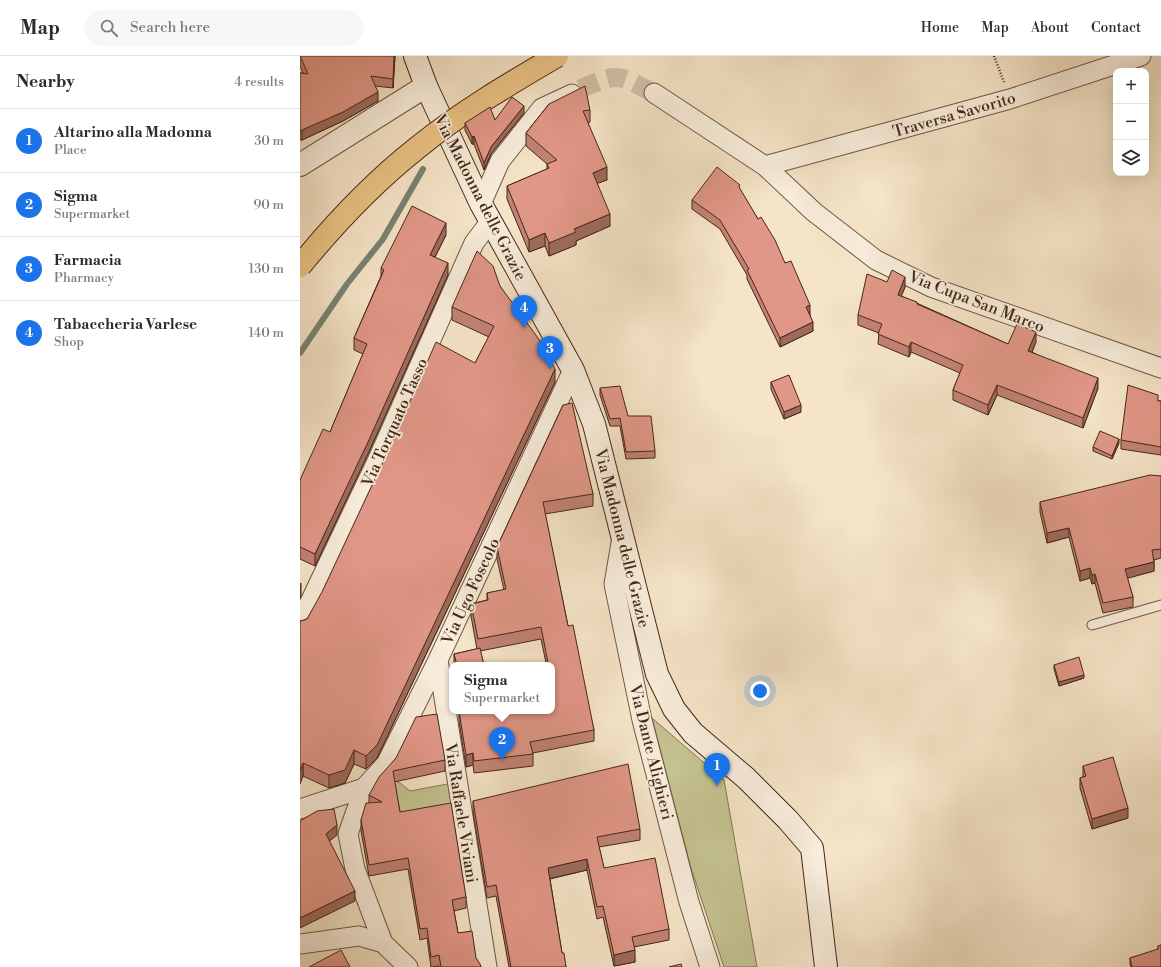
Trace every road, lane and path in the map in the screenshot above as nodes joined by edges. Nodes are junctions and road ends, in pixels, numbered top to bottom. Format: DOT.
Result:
graph roads {
  1 [pos="415,56"];
  2 [pos="557,56"];
  3 [pos="994,56"];
  4 [pos="1142,56"];
  5 [pos="426,86"];
  6 [pos="580,90"];
  7 [pos="654,93"];
  8 [pos="1010,99"];
  9 [pos="300,165"];
  10 [pos="765,166"];
  11 [pos="486,213"];
  12 [pos="300,266"];
  13 [pos="1161,368"];
  14 [pos="573,370"];
  15 [pos="623,535"];
  16 [pos="1161,605"];
  17 [pos="300,623"];
  18 [pos="1092,625"];
  19 [pos="438,660"];
  20 [pos="364,788"];
  21 [pos="300,809"];
  22 [pos="383,943"];
  23 [pos="300,944"];
  24 [pos="408,967"];
  25 [pos="487,967"];
  26 [pos="710,967"];
  27 [pos="826,967"];
  1 -- 5 [label="main road, Via Madonna delle Grazie"];
  2 -- 12 [label="highway, bridge"];
  3 -- 8 [label="path"];
  4 -- 8 [label="street, Traversa Savorito"];
  5 -- 9 [label="main road"];
  5 -- 11 [label="main road, Via Madonna delle Grazie"];
  6 -- 11 [label="street"];
  7 -- 10 [label="street, Via Cupa San Marco"];
  8 -- 10 [label="street, Traversa Savorito"];
  10 -- 13 [label="street, Via Cupa San Marco"];
  11 -- 14 [label="main road, Via Madonna delle Grazie"];
  11 -- 17 [label="street, Via Torquato Tasso"];
  14 -- 15 [label="main road, Via Madonna delle Grazie"];
  14 -- 19 [label="street, Via Ugo Foscolo"];
  15 -- 26 [label="street, Via Dante Alighieri"];
  15 -- 27 [label="main road, Via Madonna delle Grazie"];
  16 -- 18 [label="lane"];
  19 -- 20 [label="street, Via Ugo Foscolo"];
  19 -- 25 [label="street, Via Raffaele Viviani"];
  20 -- 21 [label="street, Via Ugo Foscolo"];
  20 -- 22 [label="street"];
  22 -- 23 [label="street"];
  22 -- 24 [label="street"];
}
